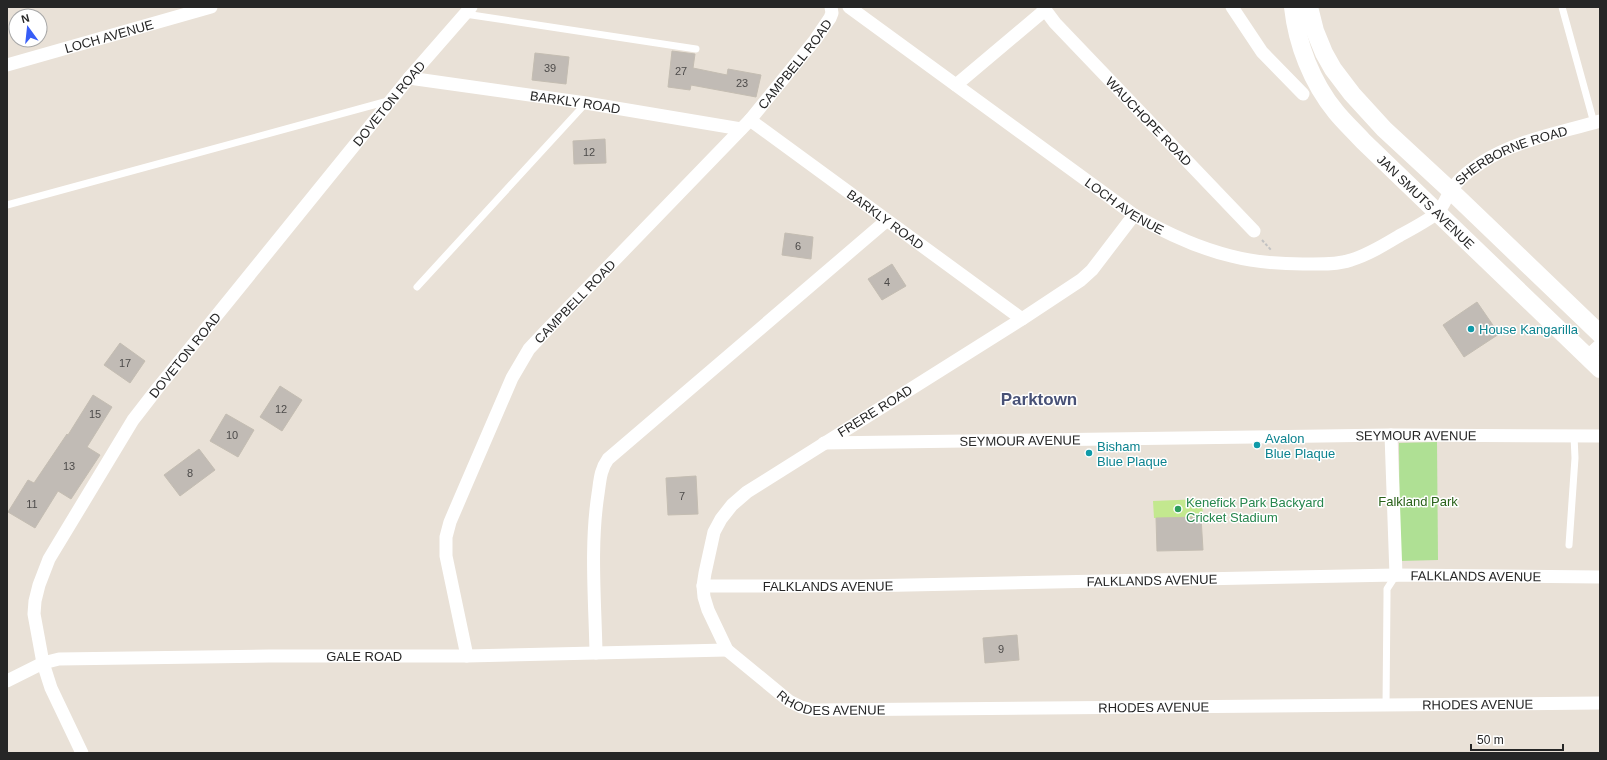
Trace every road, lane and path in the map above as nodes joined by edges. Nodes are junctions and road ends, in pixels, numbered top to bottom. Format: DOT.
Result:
graph roads {
  1 [pos="211,7"];
  2 [pos="831,7"];
  3 [pos="849,7"];
  4 [pos="1293,7"];
  5 [pos="1309,7"];
  6 [pos="1562,7"];
  7 [pos="1234,8"];
  8 [pos="1044,9"];
  9 [pos="468,10"];
  10 [pos="696,49"];
  11 [pos="7,65"];
  12 [pos="409,78"];
  13 [pos="956,85"];
  14 [pos="1303,94"];
  15 [pos="392,100"];
  16 [pos="586,103"];
  17 [pos="1597,122"];
  18 [pos="745,124"];
  19 [pos="1451,191"];
  20 [pos="7,205"];
  21 [pos="1438,212"];
  22 [pos="1134,215"];
  23 [pos="886,221"];
  24 [pos="1254,231"];
  25 [pos="1281,264"];
  26 [pos="417,287"];
  27 [pos="1022,319"];
  28 [pos="1600,334"];
  29 [pos="1596,357"];
  30 [pos="1391,435"];
  31 [pos="1574,436"];
  32 [pos="1600,436"];
  33 [pos="823,444"];
  34 [pos="1569,545"];
  35 [pos="1396,575"];
  36 [pos="1600,577"];
  37 [pos="703,586"];
  38 [pos="727,650"];
  39 [pos="596,653"];
  40 [pos="467,656"];
  41 [pos="43,663"];
  42 [pos="7,681"];
  43 [pos="1600,703"];
  44 [pos="1386,706"];
  45 [pos="82,753"];
  1 -- 11 [label="street, LOCH AVENUE"];
  2 -- 18 [label="street, CAMPBELL ROAD"];
  3 -- 13 [label="street, LOCH AVENUE"];
  4 -- 21 [label="main road, JAN SMUTS AVENUE"];
  5 -- 19 [label="main road, JAN SMUTS AVENUE"];
  6 -- 17 [label="lane"];
  7 -- 14 [label="street"];
  8 -- 13 [label="street, WAUCHOPE ROAD"];
  8 -- 24 [label="street, WAUCHOPE ROAD"];
  9 -- 10 [label="lane"];
  9 -- 12 [label="street, DOVETON ROAD"];
  12 -- 15 [label="street, DOVETON ROAD"];
  12 -- 16 [label="street, BARKLY ROAD"];
  13 -- 22 [label="street, LOCH AVENUE"];
  15 -- 20 [label="lane"];
  15 -- 41 [label="street, DOVETON ROAD"];
  16 -- 18 [label="street, BARKLY ROAD"];
  16 -- 26 [label="lane"];
  17 -- 19 [label="street, SHERBORNE ROAD"];
  18 -- 23 [label="street, BARKLY ROAD"];
  18 -- 40 [label="street, CAMPBELL ROAD"];
  19 -- 21 [label="street, SHERBORNE ROAD"];
  19 -- 28 [label="main road, JAN SMUTS AVENUE"];
  21 -- 25 [label="street, LOCH AVENUE"];
  21 -- 29 [label="main road, JAN SMUTS AVENUE"];
  22 -- 25 [label="street, LOCH AVENUE"];
  22 -- 27 [label="street, FRERE ROAD"];
  23 -- 27 [label="street, BARKLY ROAD"];
  23 -- 39 [label="street"];
  24 -- 25 [label="path"];
  27 -- 33 [label="street, FRERE ROAD"];
  30 -- 31 [label="street, SEYMOUR AVENUE"];
  30 -- 33 [label="street, SEYMOUR AVENUE"];
  30 -- 35 [label="street"];
  31 -- 32 [label="street, SEYMOUR AVENUE"];
  31 -- 34 [label="lane"];
  33 -- 37 [label="street, FRERE ROAD"];
  35 -- 36 [label="street, FALKLANDS AVENUE"];
  35 -- 37 [label="street, FALKLANDS AVENUE"];
  35 -- 44 [label="lane"];
  37 -- 38 [label="street, FRERE ROAD"];
  38 -- 39 [label="street, GALE ROAD"];
  38 -- 44 [label="street, RHODES AVENUE"];
  39 -- 40 [label="street, GALE ROAD"];
  40 -- 41 [label="street, GALE ROAD"];
  41 -- 42 [label="street, GALE ROAD"];
  41 -- 45 [label="street, DOVETON ROAD"];
  43 -- 44 [label="street, RHODES AVENUE"];
}
